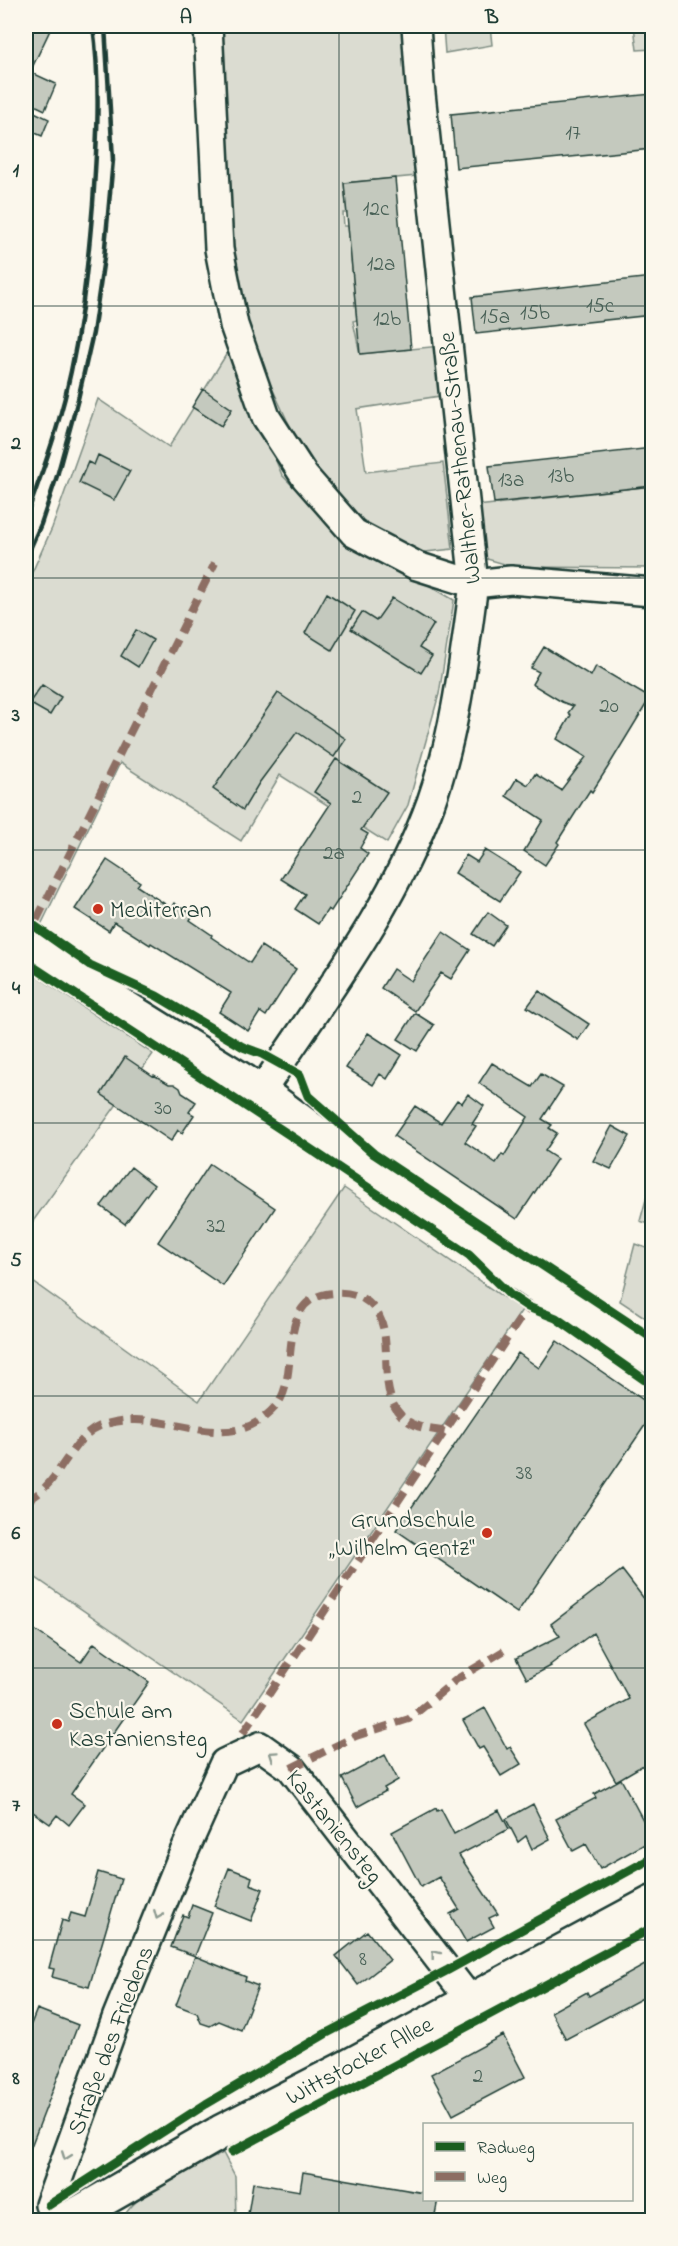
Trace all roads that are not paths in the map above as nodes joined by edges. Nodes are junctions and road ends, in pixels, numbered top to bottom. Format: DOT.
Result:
graph roads {
  1 [pos="208,26"];
  2 [pos="416,26"];
  3 [pos="474,584"];
  4 [pos="652,592"];
  5 [pos="26,940"];
  6 [pos="261,1092"];
  7 [pos="652,1357"];
  8 [pos="180,1861"];
  9 [pos="652,1904"];
  10 [pos="471,2001"];
  11 [pos="98,2212"];
  12 [pos="56,2220"];
  13 [pos="67,2220"];
  1 -- 3 [label="street"];
  2 -- 3 [label="street, Walther-Rathenau-Straße"];
  3 -- 4 [label="street"];
  3 -- 6 [label="street, Walther-Rathenau-Straße"];
  5 -- 6 [label="main road"];
  6 -- 7 [label="main road"];
  10 -- 8 [label="street, Kastaniensteg, one-way"];
  8 -- 12 [label="street, Straße des Friedens, one-way"];
  9 -- 10 [label="main road, Wittstocker Allee"];
  10 -- 11 [label="main road, Wittstocker Allee"];
  11 -- 13 [label="main road, Wittstocker Allee"];
}
